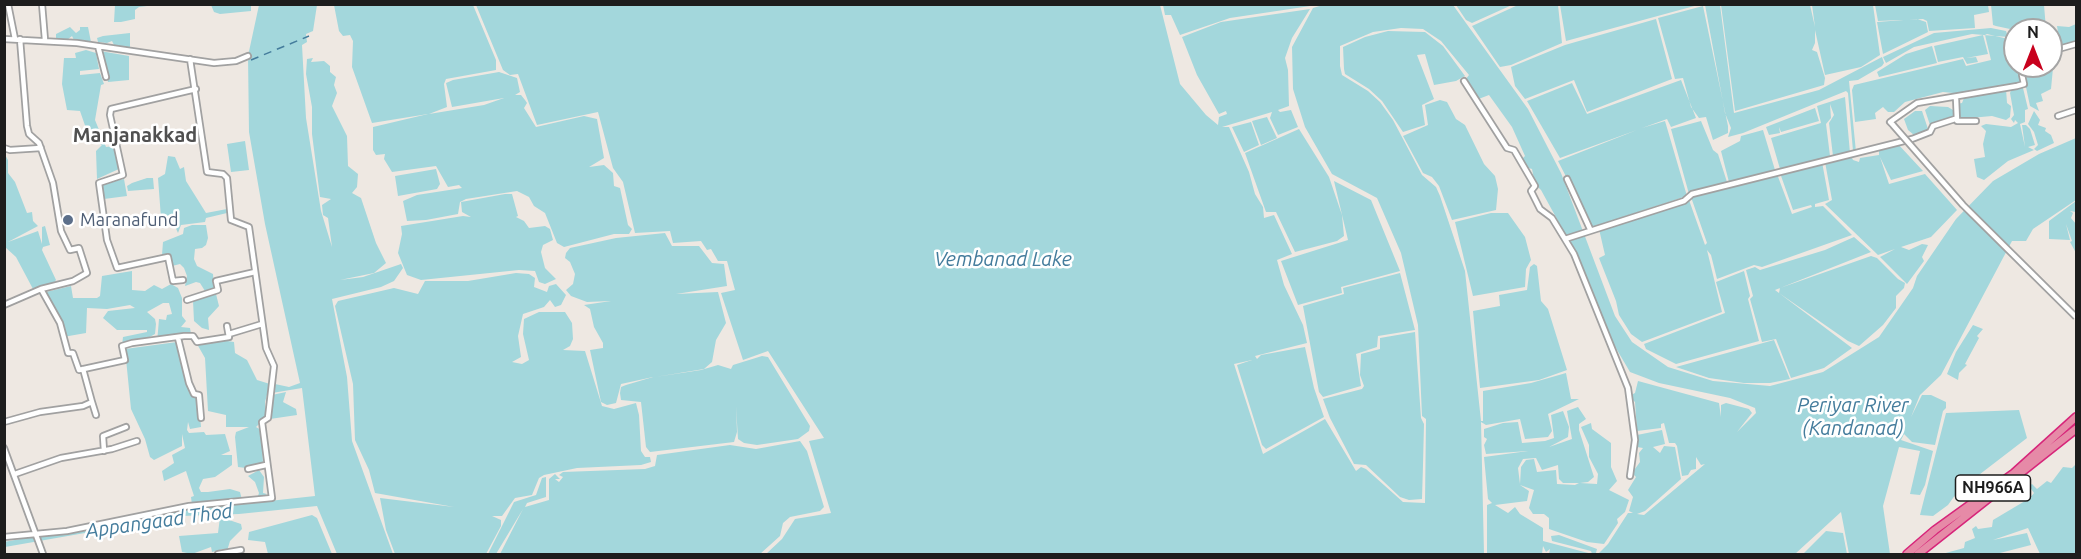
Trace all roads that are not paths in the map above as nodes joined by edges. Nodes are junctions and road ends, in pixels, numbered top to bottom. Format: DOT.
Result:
graph roads {
  1 [pos="9,4"];
  2 [pos="42,4"];
  3 [pos="4,39"];
  4 [pos="18,39"];
  5 [pos="45,40"];
  6 [pos="98,46"];
  7 [pos="248,56"];
  8 [pos="190,59"];
  9 [pos="106,76"];
  10 [pos="2022,78"];
  11 [pos="1464,81"];
  12 [pos="196,89"];
  13 [pos="1956,98"];
  14 [pos="2076,110"];
  15 [pos="2058,116"];
  16 [pos="1955,119"];
  17 [pos="1976,122"];
  18 [pos="4,148"];
  19 [pos="41,148"];
  20 [pos="1567,179"];
  21 [pos="1589,229"];
  22 [pos="1565,237"];
  23 [pos="255,273"];
  24 [pos="183,280"];
  25 [pos="41,289"];
  26 [pos="187,300"];
  27 [pos="4,305"];
  28 [pos="2076,317"];
  29 [pos="262,324"];
  30 [pos="226,326"];
  31 [pos="228,334"];
  32 [pos="178,338"];
  33 [pos="83,369"];
  34 [pos="92,402"];
  35 [pos="96,415"];
  36 [pos="2076,417"];
  37 [pos="201,418"];
  38 [pos="4,422"];
  39 [pos="126,428"];
  40 [pos="2076,429"];
  41 [pos="137,441"];
  42 [pos="4,448"];
  43 [pos="104,451"];
  44 [pos="266,465"];
  45 [pos="248,469"];
  46 [pos="15,474"];
  47 [pos="1630,476"];
  48 [pos="37,535"];
  49 [pos="4,537"];
  50 [pos="241,550"];
  51 [pos="44,555"];
  52 [pos="218,555"];
  53 [pos="1907,555"];
  54 [pos="1918,555"];
  1 -- 4 [label="street"];
  2 -- 5 [label="street"];
  3 -- 4 [label="street"];
  4 -- 5 [label="street"];
  4 -- 19 [label="street"];
  5 -- 6 [label="street"];
  6 -- 8 [label="street"];
  6 -- 9 [label="street"];
  7 -- 8 [label="street"];
  8 -- 12 [label="street"];
  10 -- 13 [label="street"];
  11 -- 22 [label="street"];
  12 -- 23 [label="street"];
  12 -- 24 [label="street"];
  13 -- 16 [label="street"];
  13 -- 28 [label="street, bridge"];
  14 -- 15 [label="street"];
  16 -- 17 [label="street"];
  16 -- 21 [label="street"];
  18 -- 19 [label="street"];
  19 -- 25 [label="street"];
  20 -- 21 [label="street"];
  21 -- 22 [label="street"];
  22 -- 47 [label="street"];
  23 -- 26 [label="street"];
  23 -- 29 [label="street"];
  25 -- 27 [label="street"];
  25 -- 33 [label="street"];
  29 -- 31 [label="street"];
  29 -- 44 [label="street"];
  30 -- 31 [label="street"];
  31 -- 32 [label="street"];
  32 -- 33 [label="street"];
  32 -- 37 [label="street"];
  33 -- 34 [label="street"];
  34 -- 35 [label="street"];
  34 -- 38 [label="street"];
  36 -- 53 [label="highway, NH966A"];
  39 -- 43 [label="street"];
  40 -- 54 [label="highway, NH966A"];
  41 -- 43 [label="street"];
  42 -- 46 [label="street"];
  43 -- 46 [label="street"];
  44 -- 45 [label="street"];
  44 -- 48 [label="street"];
  46 -- 48 [label="street"];
  48 -- 49 [label="street"];
  48 -- 51 [label="street"];
  50 -- 52 [label="street"];
}
